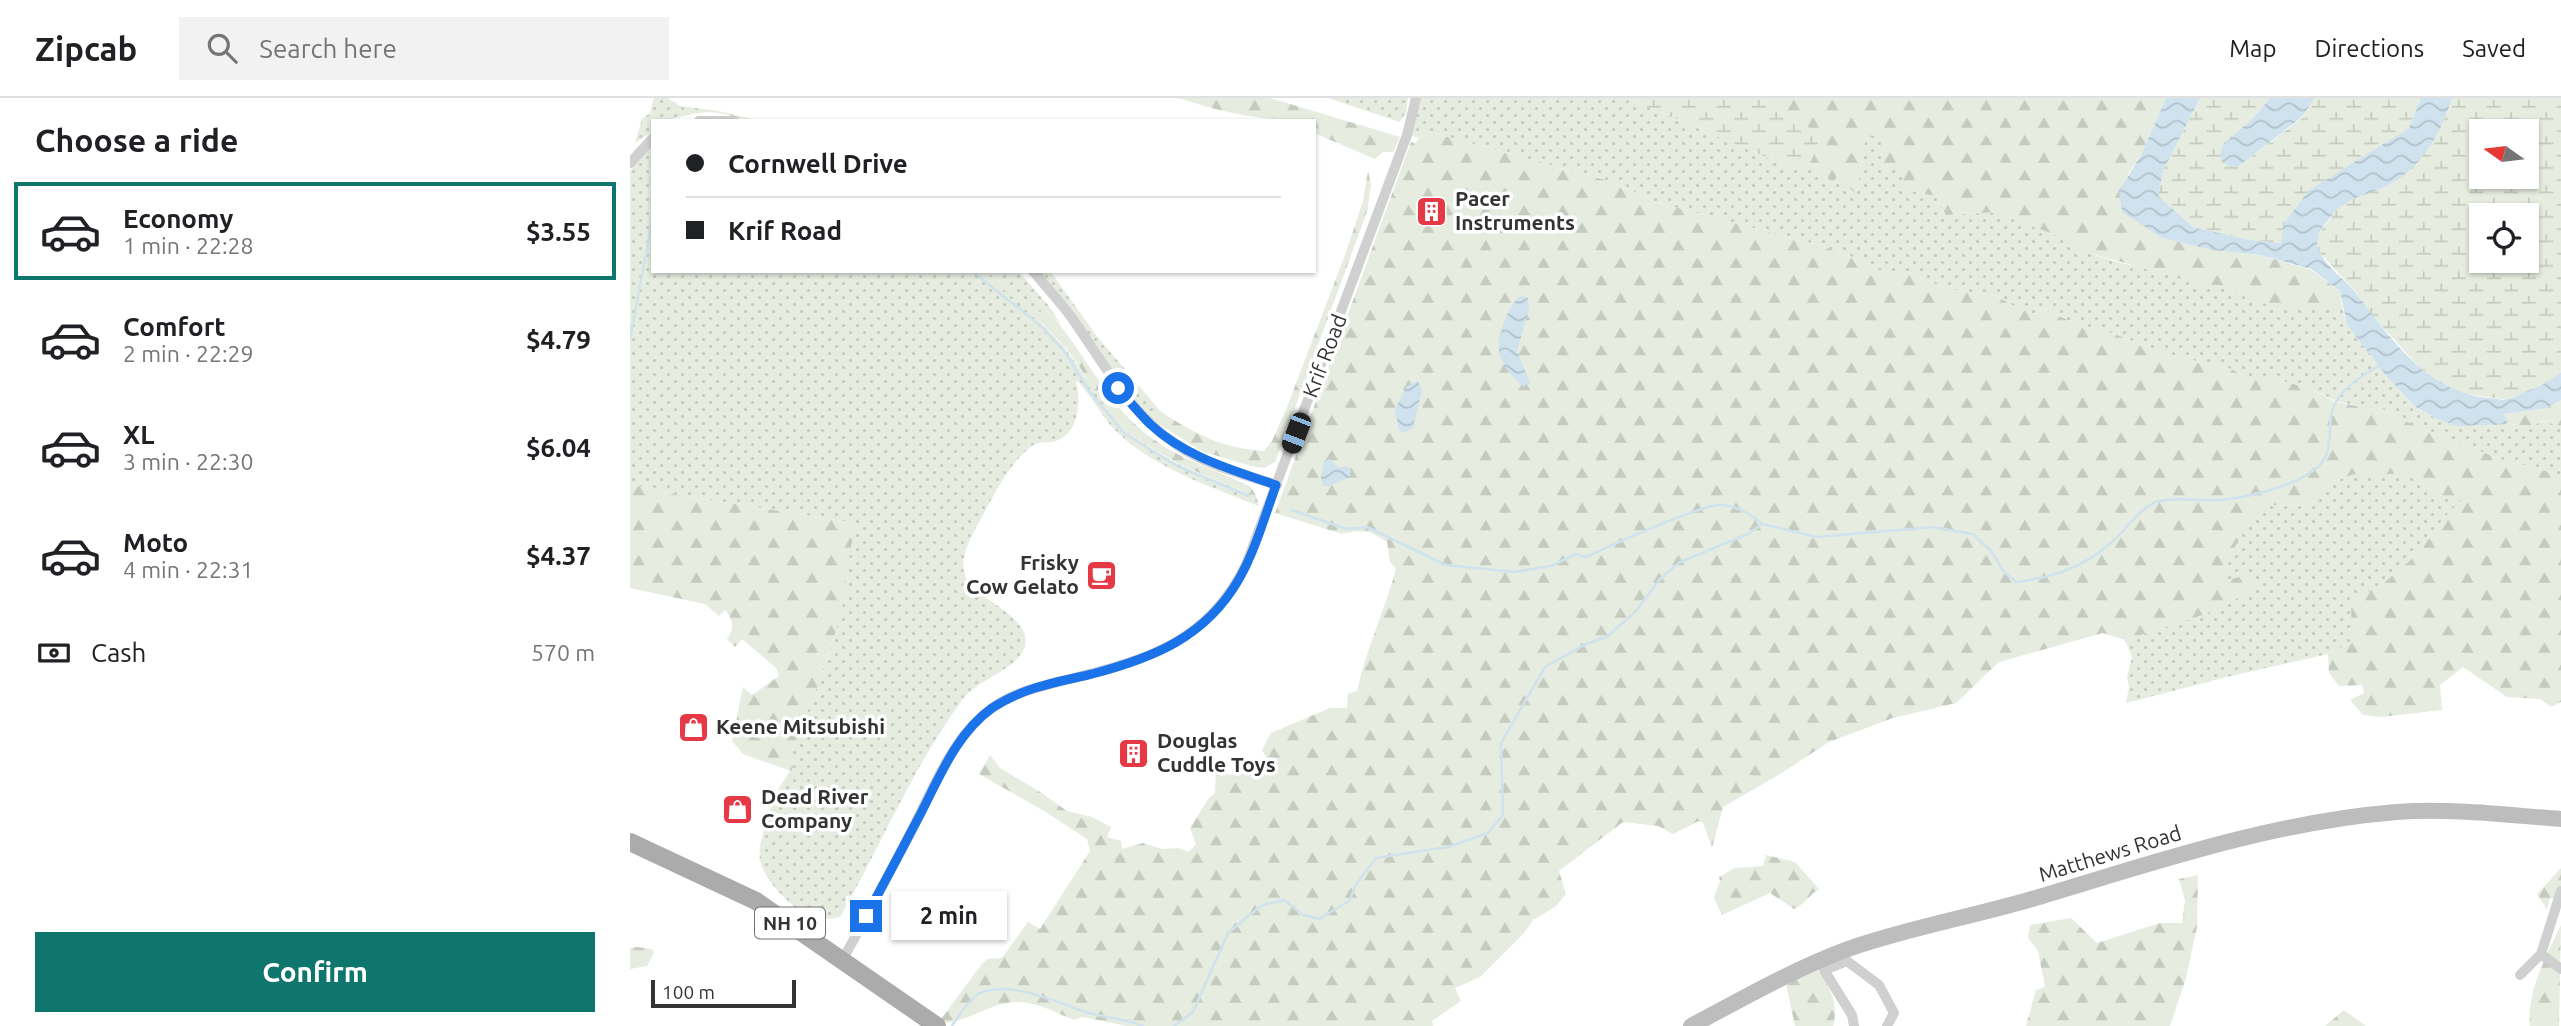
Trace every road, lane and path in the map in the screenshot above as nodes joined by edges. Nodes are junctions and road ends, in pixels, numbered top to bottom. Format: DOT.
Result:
graph roads {
  1 [pos="1416,98"];
  2 [pos="651,140"];
  3 [pos="630,163"];
  4 [pos="1035,273"];
  5 [pos="1276,485"];
  6 [pos="2561,819"];
  7 [pos="630,842"];
  8 [pos="2561,891"];
  9 [pos="2558,909"];
  10 [pos="2541,954"];
  11 [pos="843,960"];
  12 [pos="2561,969"];
  13 [pos="2520,975"];
  14 [pos="937,1026"];
  15 [pos="1691,1026"];
  16 [pos="1854,1026"];
  17 [pos="1887,1026"];
  1 -- 5 [label="street, Krif Road"];
  2 -- 3 [label="street"];
  4 -- 5 [label="street"];
  5 -- 11 [label="street, Krif Road"];
  6 -- 15 [label="street, Matthews Road"];
  7 -- 11 [label="main road, NH 10"];
  8 -- 9 [label="street"];
  9 -- 10 [label="street"];
  10 -- 12 [label="street"];
  10 -- 13 [label="street"];
  11 -- 14 [label="main road, NH 10"];
  16 -- 17 [label="street"];
}
